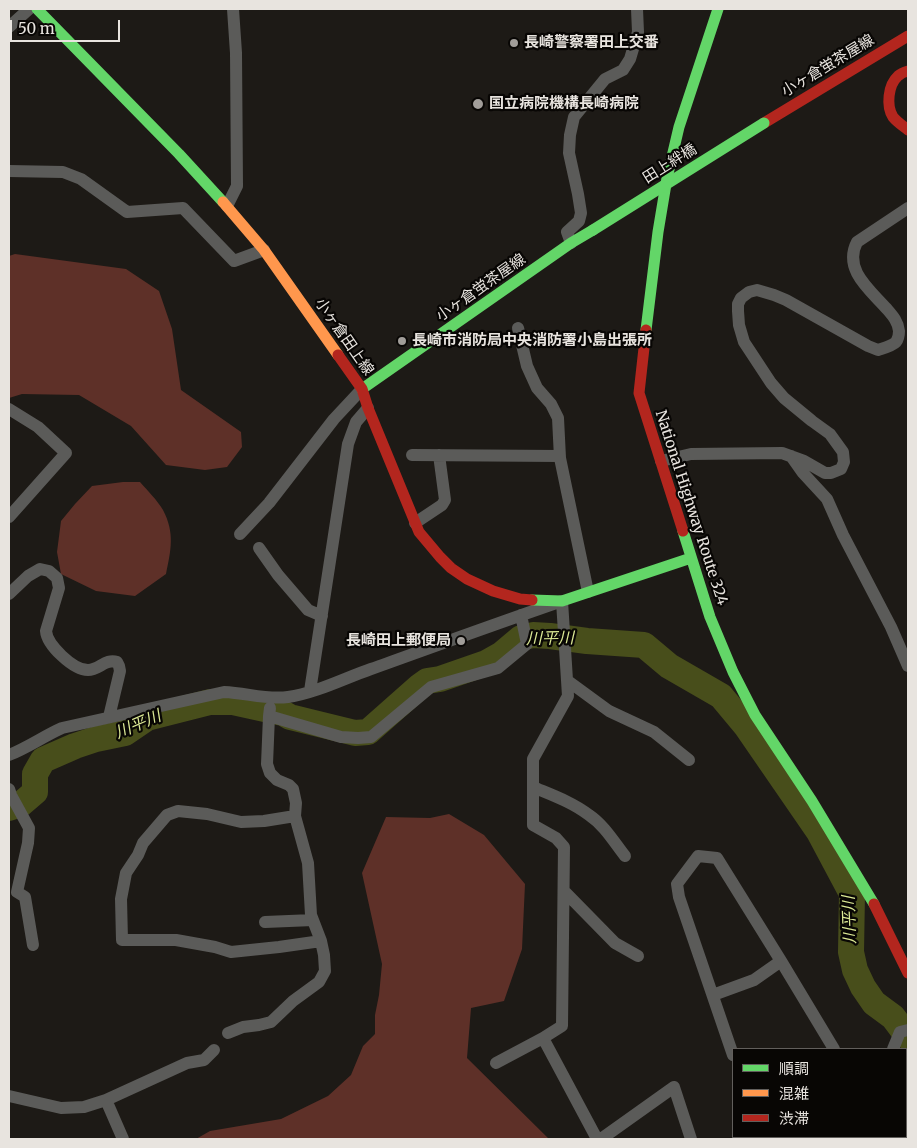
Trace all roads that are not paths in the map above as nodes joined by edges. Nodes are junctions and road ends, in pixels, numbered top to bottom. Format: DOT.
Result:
graph roads {
  1 [pos="29,9"];
  2 [pos="36,9"];
  3 [pos="233,9"];
  4 [pos="637,9"];
  5 [pos="718,9"];
  6 [pos="9,27"];
  7 [pos="908,36"];
  8 [pos="908,71"];
  9 [pos="764,123"];
  10 [pos="908,130"];
  11 [pos="9,171"];
  12 [pos="227,206"];
  13 [pos="908,208"];
  14 [pos="593,230"];
  15 [pos="571,244"];
  16 [pos="264,250"];
  17 [pos="518,328"];
  18 [pos="362,389"];
  19 [pos="368,408"];
  20 [pos="9,409"];
  21 [pos="412,455"];
  22 [pos="439,455"];
  23 [pos="560,456"];
  24 [pos="790,456"];
  25 [pos="661,461"];
  26 [pos="9,517"];
  27 [pos="415,523"];
  28 [pos="240,534"];
  29 [pos="259,548"];
  30 [pos="690,558"];
  31 [pos="588,592"];
  32 [pos="9,594"];
  33 [pos="562,601"];
  34 [pos="521,615"];
  35 [pos="322,616"];
  36 [pos="908,666"];
  37 [pos="568,681"];
  38 [pos="310,691"];
  39 [pos="271,698"];
  40 [pos="268,716"];
  41 [pos="109,717"];
  42 [pos="9,755"];
  43 [pos="689,760"];
  44 [pos="533,787"];
  45 [pos="9,788"];
  46 [pos="295,816"];
  47 [pos="625,856"];
  48 [pos="564,891"];
  49 [pos="313,920"];
  50 [pos="265,922"];
  51 [pos="321,941"];
  52 [pos="33,945"];
  53 [pos="638,956"];
  54 [pos="781,961"];
  55 [pos="908,973"];
  56 [pos="713,996"];
  57 [pos="908,1030"];
  58 [pos="228,1033"];
  59 [pos="543,1038"];
  60 [pos="833,1048"];
  61 [pos="893,1048"];
  62 [pos="214,1050"];
  63 [pos="732,1052"];
  64 [pos="496,1063"];
  65 [pos="9,1096"];
  66 [pos="106,1100"];
  67 [pos="123,1139"];
  68 [pos="597,1139"];
  69 [pos="601,1139"];
  70 [pos="692,1139"];
  1 -- 6 [label="street"];
  2 -- 12 [label="main road, 小ヶ倉田上線"];
  3 -- 12 [label="street"];
  4 -- 15 [label="street"];
  5 -- 25 [label="main road, National Highway Route 324"];
  7 -- 9 [label="main road, 小ヶ倉蛍茶屋線"];
  8 -- 10 [label="main road"];
  9 -- 14 [label="main road, 田上絆橋, bridge"];
  11 -- 16 [label="street"];
  12 -- 16 [label="main road, 小ヶ倉田上線"];
  13 -- 24 [label="street"];
  14 -- 15 [label="main road, 小ヶ倉蛍茶屋線"];
  15 -- 18 [label="main road, 小ヶ倉蛍茶屋線"];
  16 -- 18 [label="main road, 小ヶ倉田上線"];
  17 -- 23 [label="street"];
  18 -- 19 [label="main road, 小ヶ倉田上線"];
  18 -- 28 [label="street"];
  19 -- 27 [label="main road, 小ヶ倉田上線"];
  19 -- 35 [label="street"];
  20 -- 26 [label="street"];
  21 -- 22 [label="street"];
  22 -- 23 [label="street"];
  22 -- 27 [label="street"];
  23 -- 31 [label="street"];
  24 -- 25 [label="street"];
  24 -- 36 [label="street"];
  25 -- 30 [label="main road, National Highway Route 324"];
  27 -- 33 [label="main road, 小ヶ倉田上線"];
  29 -- 35 [label="street"];
  30 -- 31 [label="main road, 小ヶ倉田上線"];
  30 -- 55 [label="main road, National Highway Route 324"];
  31 -- 33 [label="main road, 小ヶ倉田上線"];
  32 -- 41 [label="street"];
  33 -- 34 [label="street"];
  33 -- 37 [label="street"];
  34 -- 38 [label="street"];
  34 -- 40 [label="street"];
  35 -- 38 [label="street"];
  37 -- 43 [label="street"];
  37 -- 44 [label="street"];
  38 -- 39 [label="street"];
  39 -- 40 [label="street"];
  39 -- 41 [label="street"];
  40 -- 46 [label="street"];
  41 -- 42 [label="street"];
  44 -- 47 [label="street"];
  44 -- 48 [label="street"];
  45 -- 52 [label="street"];
  46 -- 49 [label="street"];
  46 -- 51 [label="street"];
  48 -- 53 [label="street"];
  48 -- 59 [label="street"];
  49 -- 50 [label="street"];
  49 -- 51 [label="street"];
  51 -- 58 [label="street"];
  54 -- 56 [label="street"];
  54 -- 56 [label="street"];
  54 -- 60 [label="street"];
  56 -- 63 [label="street"];
  57 -- 61 [label="street"];
  59 -- 64 [label="street"];
  59 -- 68 [label="street"];
  62 -- 66 [label="street"];
  65 -- 66 [label="street"];
  66 -- 67 [label="street"];
  69 -- 70 [label="street"];
}
